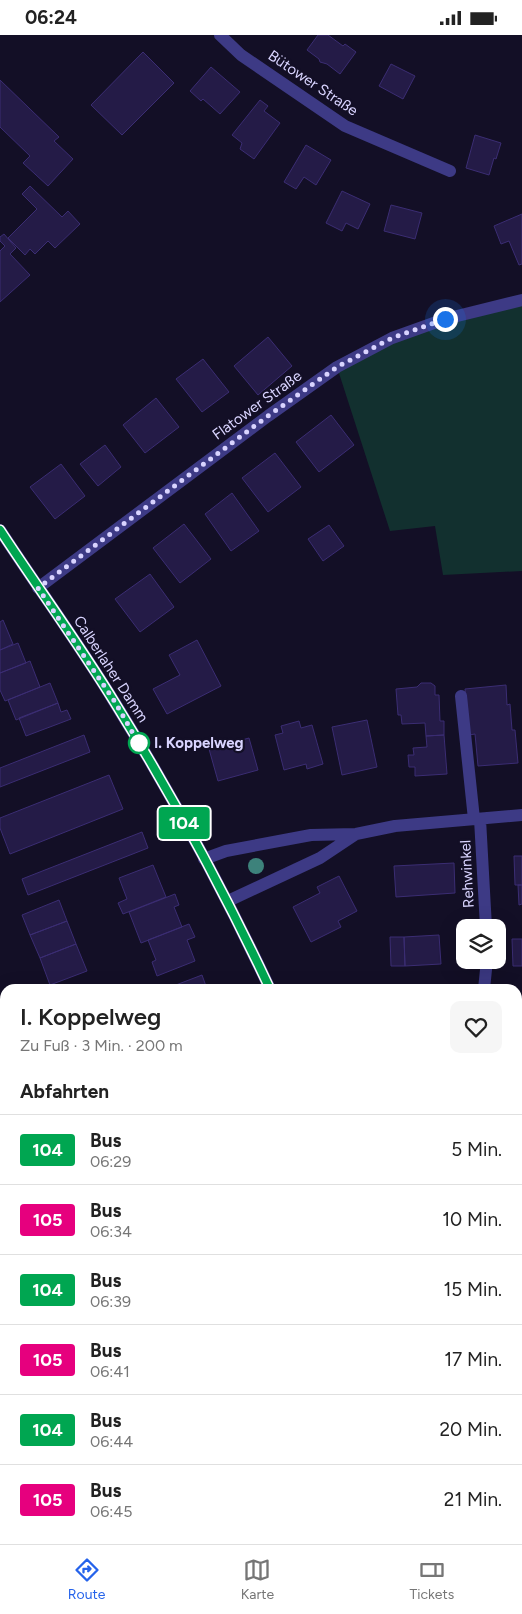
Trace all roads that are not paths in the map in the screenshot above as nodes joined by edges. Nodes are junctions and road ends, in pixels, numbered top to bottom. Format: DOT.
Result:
graph roads {
  1 [pos="220,35"];
  2 [pos="450,171"];
  3 [pos="522,300"];
  4 [pos="0,531"];
  5 [pos="38,588"];
  6 [pos="461,696"];
  7 [pos="522,815"];
  8 [pos="477,819"];
  9 [pos="356,834"];
  10 [pos="204,859"];
  11 [pos="228,901"];
  12 [pos="485,919"];
  13 [pos="486,969"];
  14 [pos="268,984"];
  15 [pos="485,984"];
  1 -- 2 [label="street, Bütower Straße"];
  3 -- 5 [label="street, Flatower Straße"];
  4 -- 5 [label="street, Calberlaher Damm"];
  5 -- 10 [label="street, Calberlaher Damm"];
  6 -- 8 [label="street, Rehwinkel"];
  7 -- 8 [label="street"];
  8 -- 9 [label="street"];
  8 -- 12 [label="street, Rehwinkel"];
  9 -- 10 [label="street"];
  9 -- 11 [label="street"];
  10 -- 11 [label="street, Calberlaher Damm"];
  11 -- 14 [label="street, Calberlaher Damm"];
  13 -- 15 [label="street"];
}
